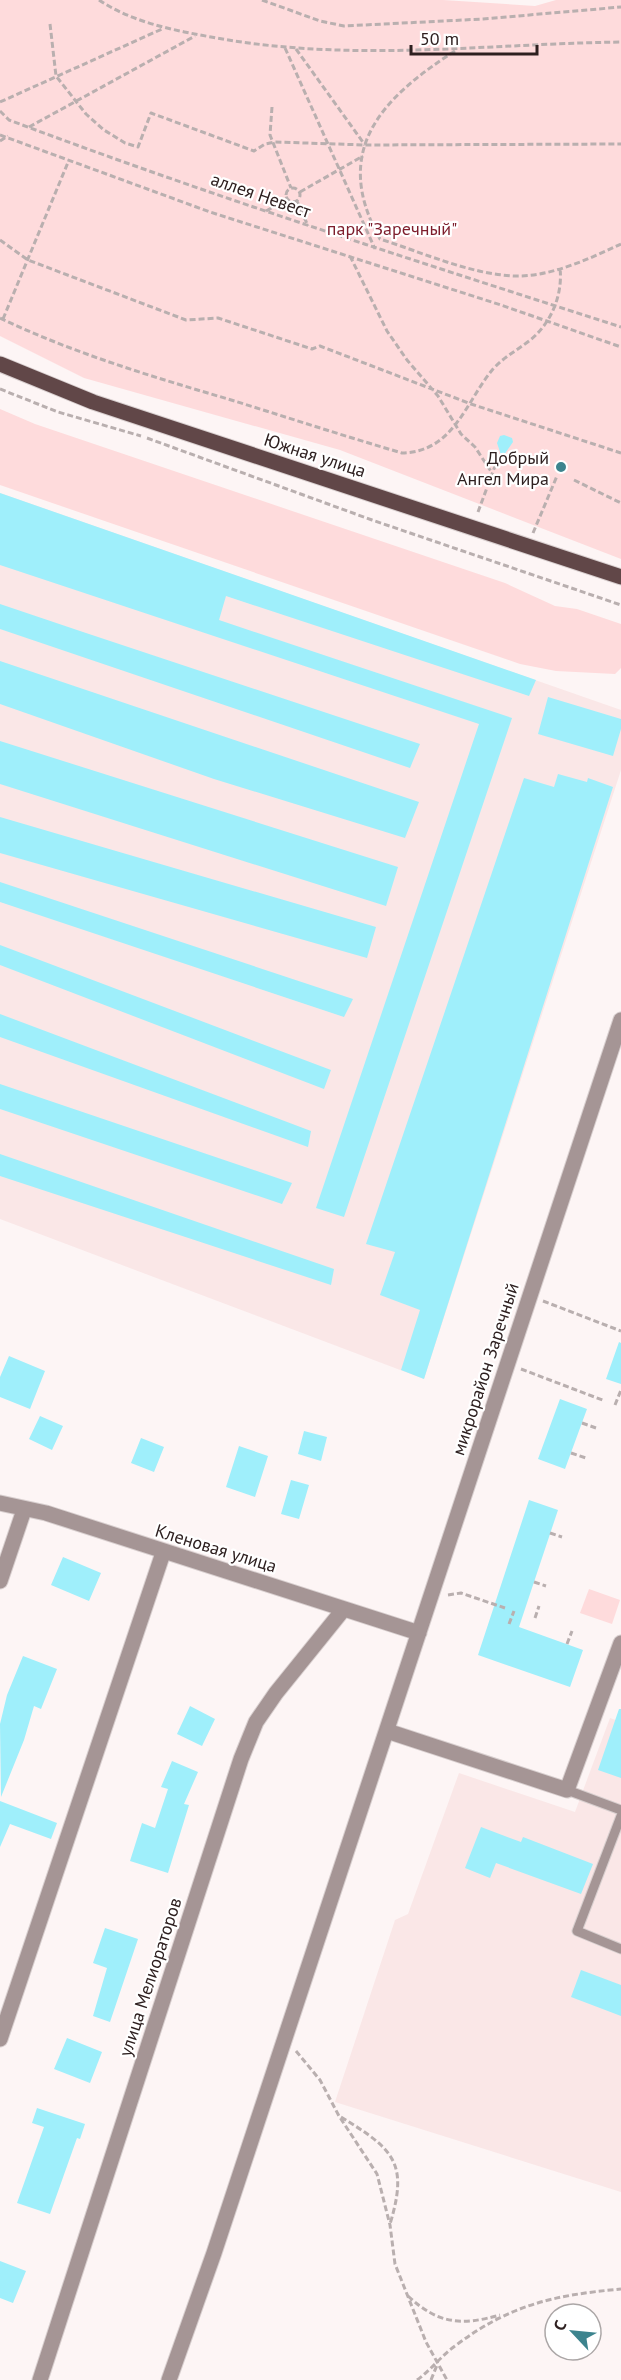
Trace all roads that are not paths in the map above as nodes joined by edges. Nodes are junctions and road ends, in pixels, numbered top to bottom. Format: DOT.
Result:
graph roads {
  1 [pos="0,364"];
  2 [pos="621,577"];
  3 [pos="621,1020"];
  4 [pos="0,1503"];
  5 [pos="24,1510"];
  6 [pos="163,1553"];
  7 [pos="0,1581"];
  8 [pos="343,1610"];
  9 [pos="419,1633"];
  10 [pos="621,1643"];
  11 [pos="387,1731"];
  12 [pos="567,1790"];
  13 [pos="621,1810"];
  14 [pos="621,1816"];
  15 [pos="621,1949"];
  16 [pos="0,2039"];
  17 [pos="40,2380"];
  18 [pos="169,2380"];
  1 -- 2 [label="main road, Южная улица"];
  3 -- 9 [label="street, микрорайон Заречный"];
  4 -- 5 [label="street, Кленовая улица"];
  5 -- 6 [label="street, Кленовая улица"];
  5 -- 7 [label="street"];
  6 -- 8 [label="street, Кленовая улица"];
  6 -- 16 [label="street"];
  8 -- 9 [label="street, Кленовая улица"];
  8 -- 17 [label="street, улица Мелиораторов"];
  9 -- 11 [label="street, микрорайон Заречный"];
  10 -- 12 [label="street"];
  11 -- 12 [label="street"];
  11 -- 18 [label="street, микрорайон Заречный"];
  12 -- 13 [label="lane"];
  14 -- 15 [label="lane"];
}
